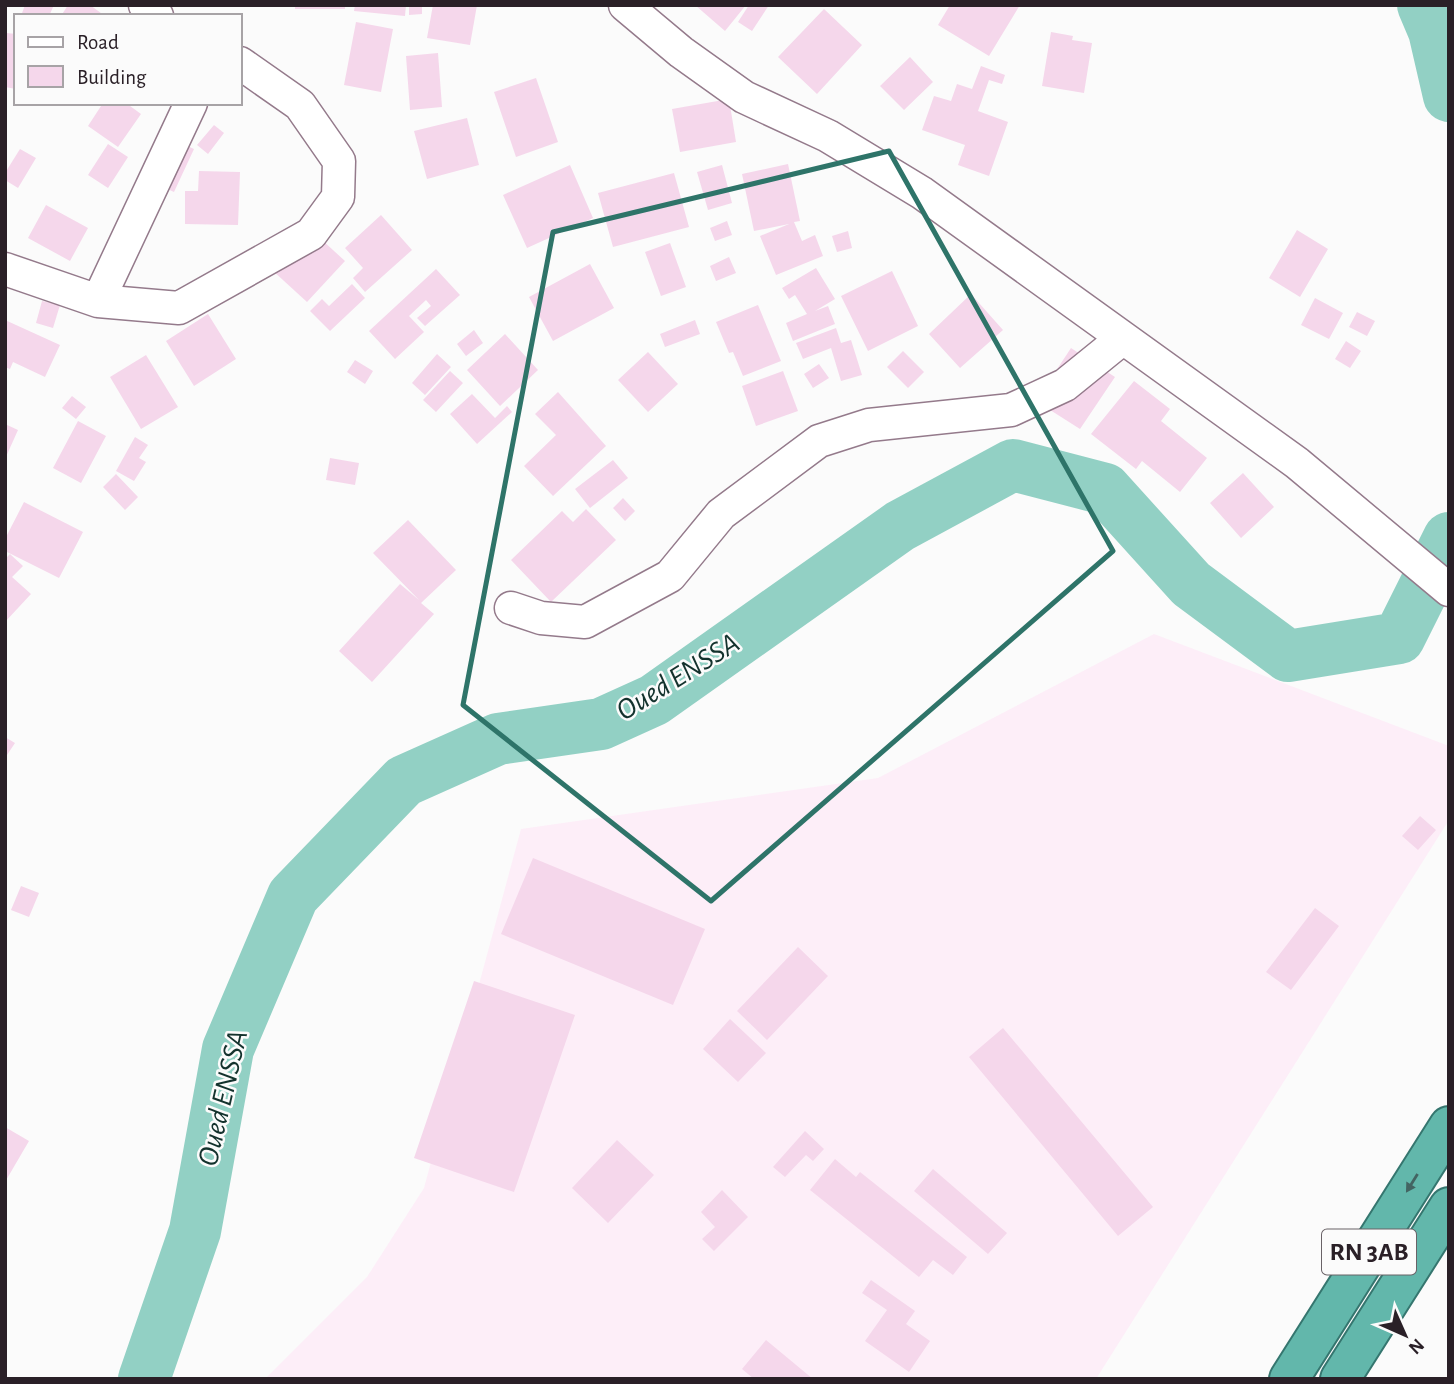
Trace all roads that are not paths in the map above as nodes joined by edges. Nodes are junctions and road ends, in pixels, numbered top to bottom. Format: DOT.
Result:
graph roads {
  1 [pos="625,5"];
  2 [pos="242,64"];
  3 [pos="190,105"];
  4 [pos="5,269"];
  5 [pos="98,300"];
  6 [pos="1123,338"];
  7 [pos="1449,590"];
  8 [pos="511,608"];
  9 [pos="1449,1126"];
  10 [pos="1442,1220"];
  11 [pos="1289,1379"];
  12 [pos="1340,1379"];
  1 -- 6 [label="street"];
  2 -- 5 [label="street"];
  3 -- 5 [label="street"];
  4 -- 5 [label="street"];
  6 -- 7 [label="street"];
  6 -- 8 [label="street"];
  9 -- 11 [label="highway, RN 3AB, one-way"];
  10 -- 12 [label="highway, RN 3AB"];
}
